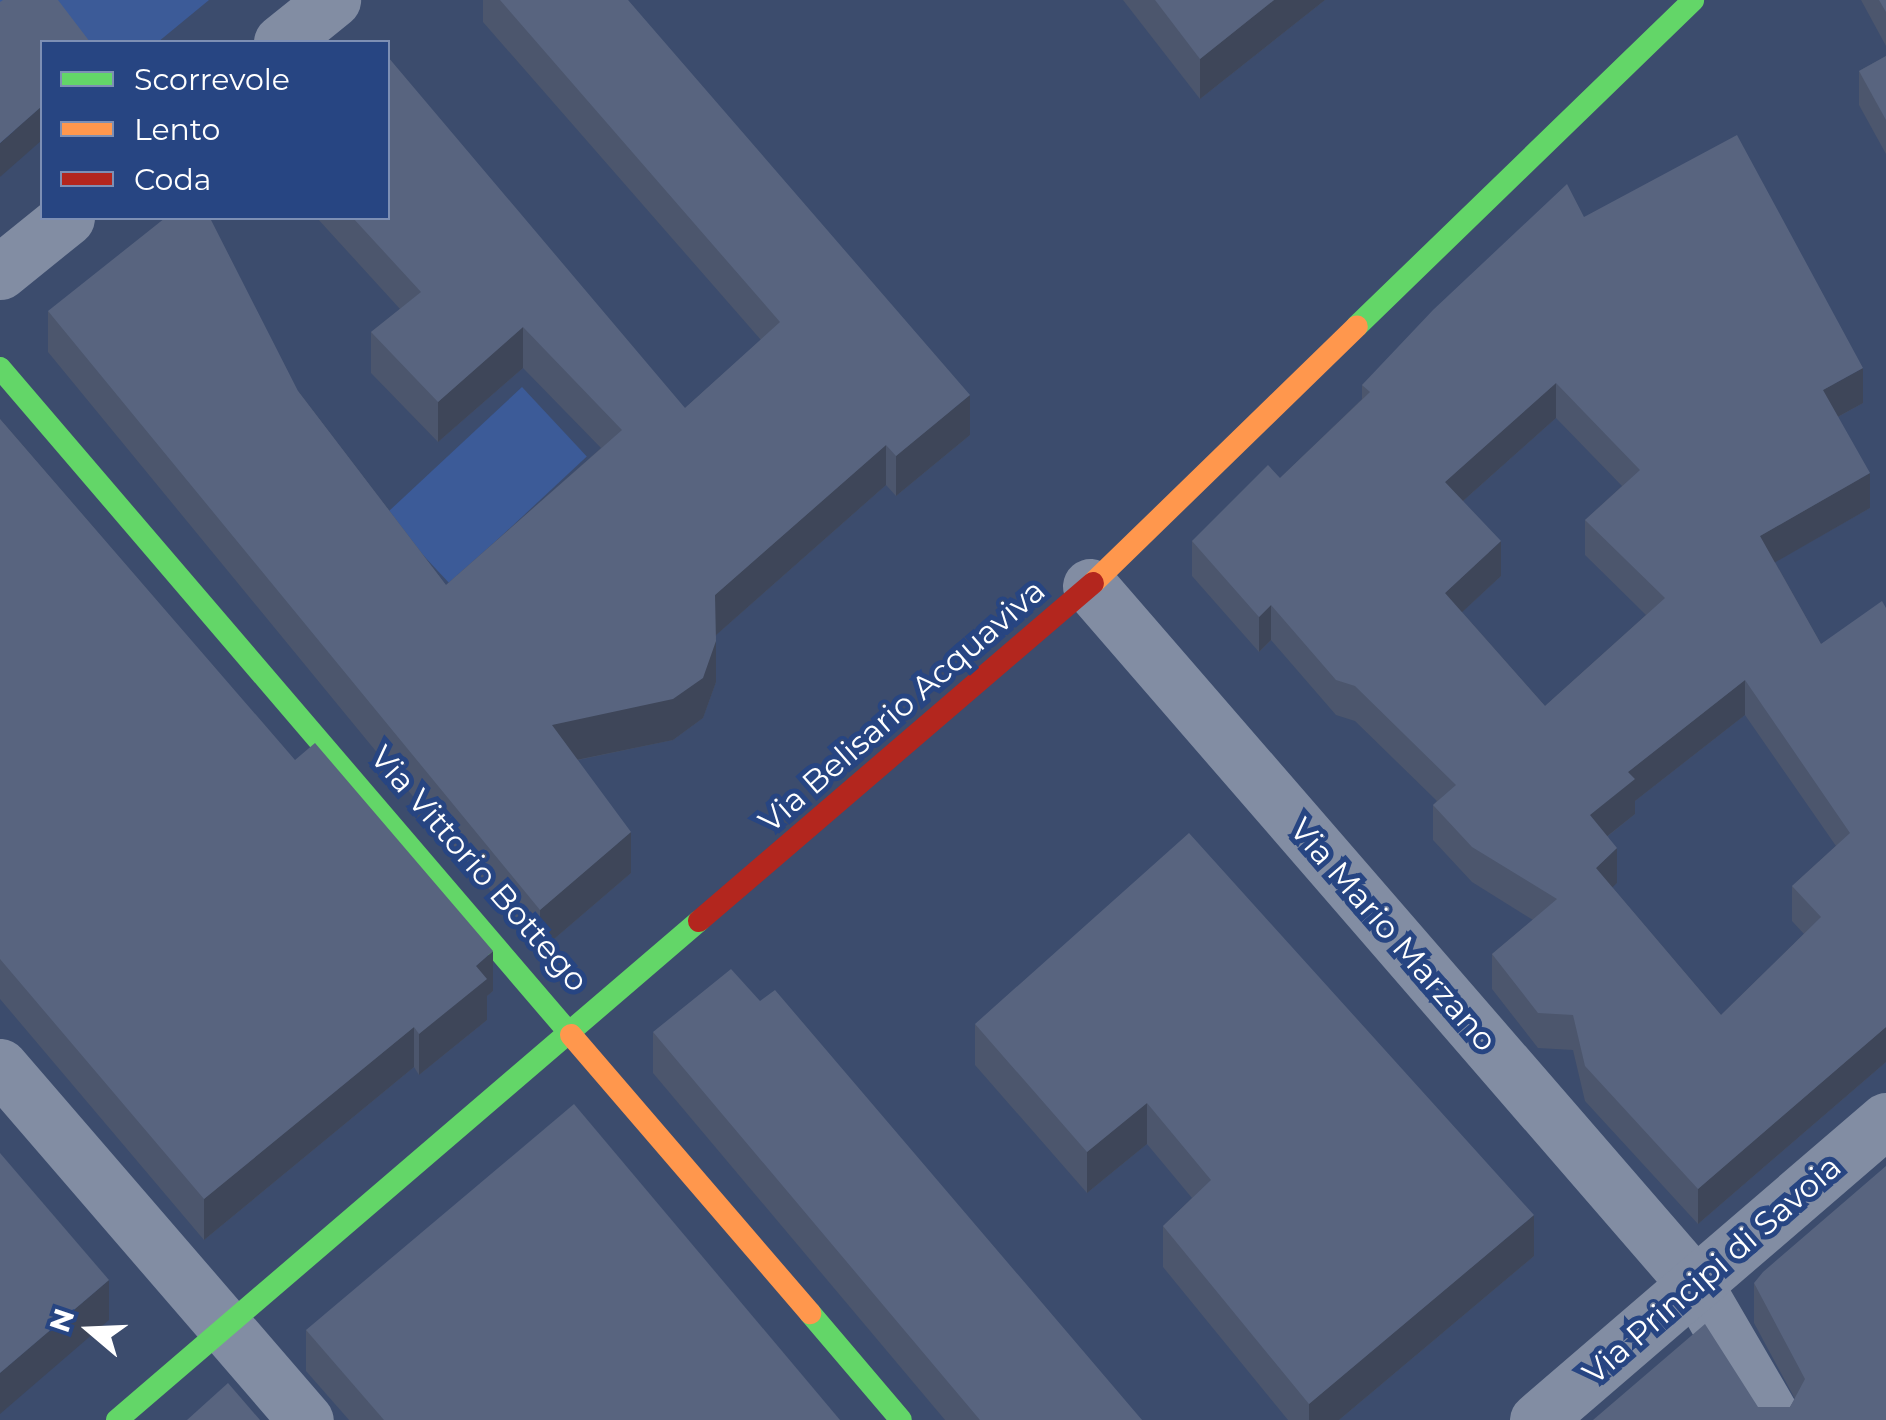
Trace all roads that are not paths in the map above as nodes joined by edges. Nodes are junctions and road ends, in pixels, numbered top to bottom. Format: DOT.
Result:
graph roads {
  1 [pos="333,0"];
  2 [pos="1693,0"];
  3 [pos="283,40"];
  4 [pos="64,220"];
  5 [pos="0,272"];
  6 [pos="0,368"];
  7 [pos="1090,586"];
  8 [pos="577,1031"];
  9 [pos="0,1066"];
  10 [pos="1886,1120"];
  11 [pos="1695,1284"];
  12 [pos="228,1326"];
  13 [pos="117,1420"];
  14 [pos="306,1420"];
  15 [pos="901,1420"];
  16 [pos="1537,1420"];
  17 [pos="1774,1420"];
  1 -- 3 [label="street"];
  2 -- 7 [label="street, Via Belisario Acquaviva"];
  4 -- 5 [label="street"];
  6 -- 8 [label="street, Via Vittorio Bottego"];
  7 -- 8 [label="street, Via Belisario Acquaviva"];
  7 -- 11 [label="street, Via Mario Marzano"];
  8 -- 12 [label="street, Via Belisario Acquaviva"];
  8 -- 15 [label="street, Via Vittorio Bottego"];
  9 -- 12 [label="street"];
  10 -- 11 [label="street, Via Principi di Savoia"];
  11 -- 16 [label="street, Via Principi di Savoia"];
  11 -- 17 [label="street, Via Mario Marzano"];
  12 -- 13 [label="street, Via Belisario Acquaviva"];
  12 -- 14 [label="street"];
}
